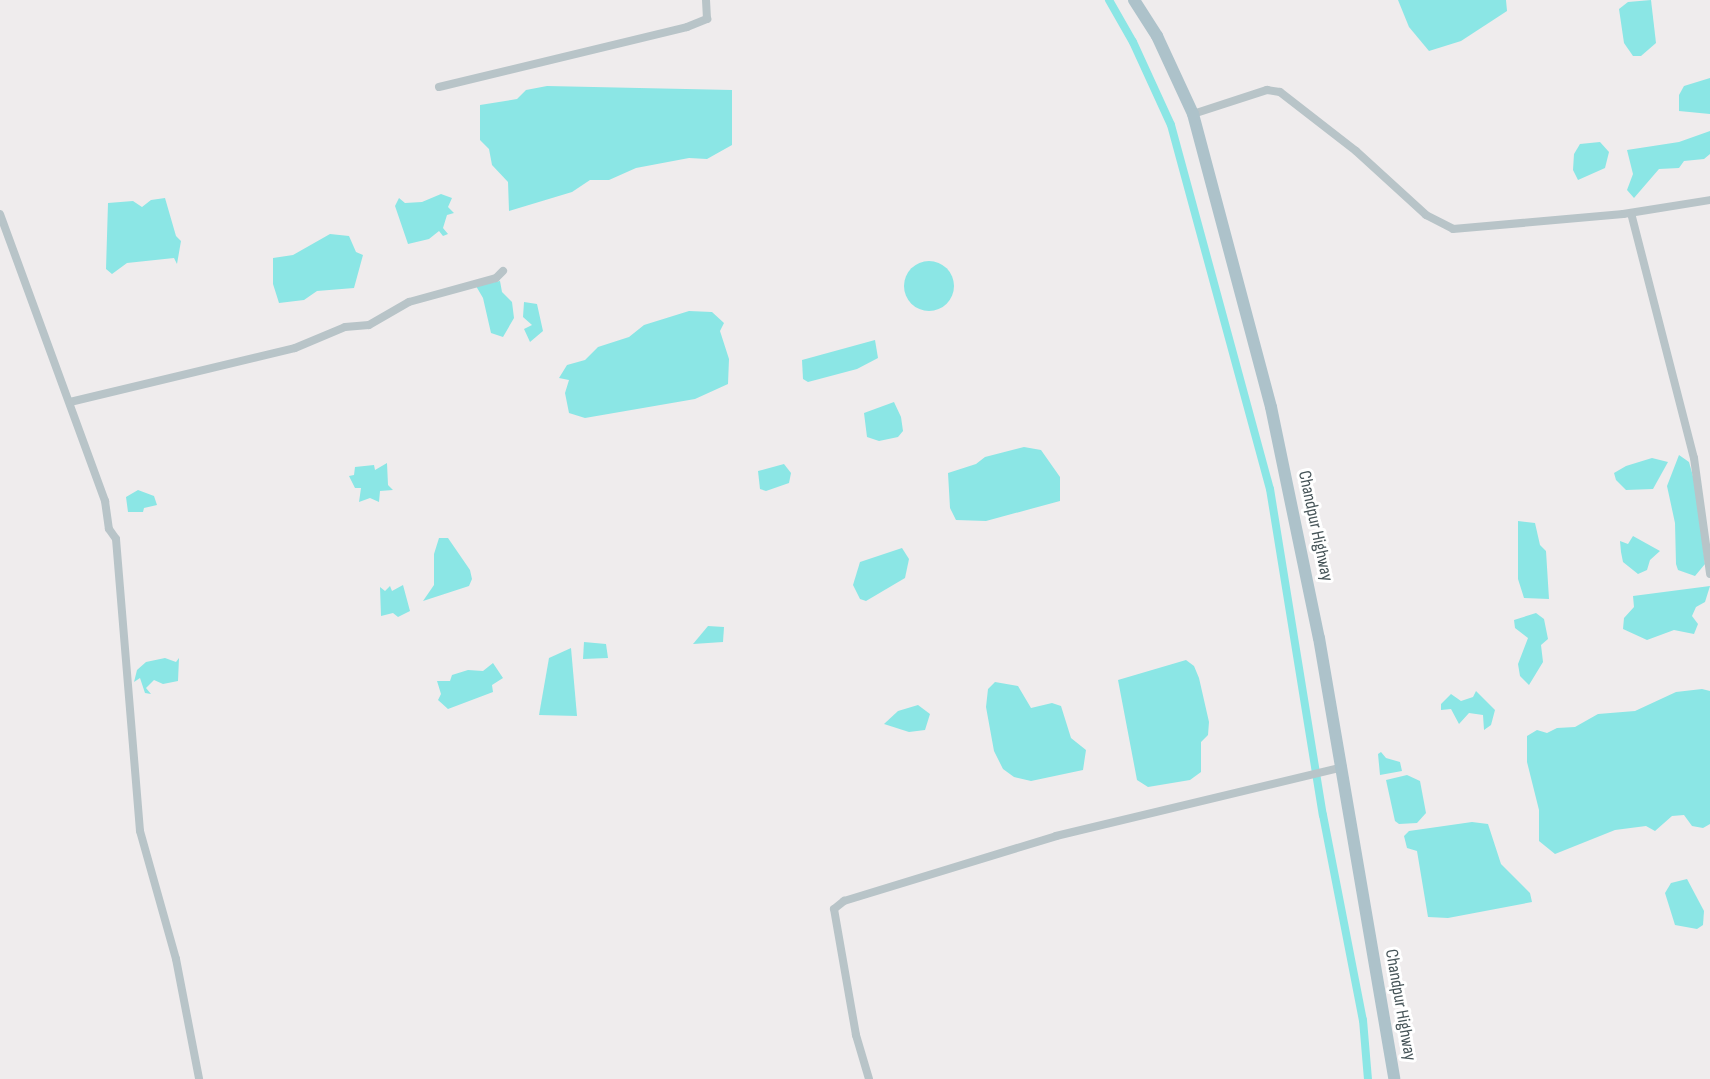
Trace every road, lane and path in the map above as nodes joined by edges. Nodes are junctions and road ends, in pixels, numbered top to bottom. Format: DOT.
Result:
graph roads {
  1 [pos="706,0"];
  2 [pos="1134,0"];
  3 [pos="439,87"];
  4 [pos="1193,114"];
  5 [pos="1710,200"];
  6 [pos="1631,213"];
  7 [pos="0,214"];
  8 [pos="503,271"];
  9 [pos="70,402"];
  10 [pos="1709,578"];
  11 [pos="1337,768"];
  12 [pos="199,1079"];
  13 [pos="869,1079"];
  14 [pos="1394,1079"];
  1 -- 3 [label="street"];
  2 -- 4 [label="main road, Chandpur Highway"];
  4 -- 6 [label="street"];
  4 -- 11 [label="main road, Chandpur Highway"];
  5 -- 6 [label="street"];
  6 -- 10 [label="street"];
  7 -- 9 [label="street"];
  8 -- 9 [label="street"];
  9 -- 12 [label="street"];
  11 -- 13 [label="street"];
  11 -- 14 [label="main road, Chandpur Highway"];
}
